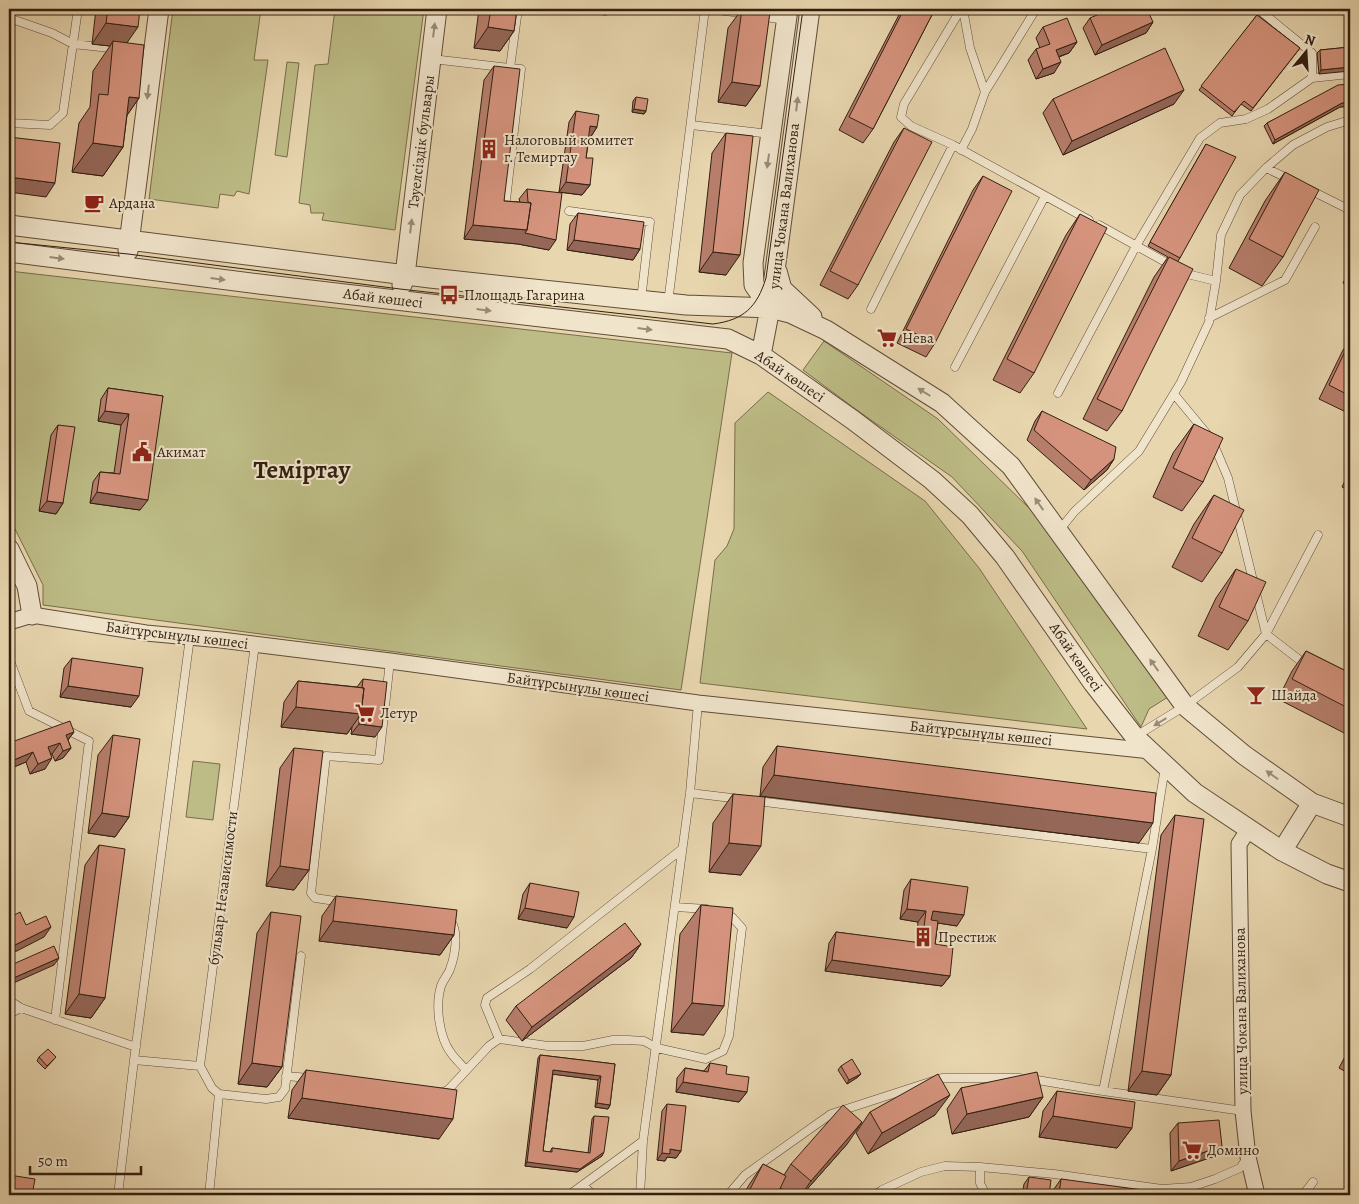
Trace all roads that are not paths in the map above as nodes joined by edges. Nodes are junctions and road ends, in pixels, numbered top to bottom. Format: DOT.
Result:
graph roads {
  1 [pos="78,9"];
  2 [pos="159,9"];
  3 [pos="437,9"];
  4 [pos="518,9"];
  5 [pos="592,9"];
  6 [pos="705,9"];
  7 [pos="710,9"];
  8 [pos="810,9"];
  9 [pos="962,9"];
  10 [pos="1036,9"];
  11 [pos="1258,9"];
  12 [pos="605,11"];
  13 [pos="787,14"];
  14 [pos="9,18"];
  15 [pos="73,44"];
  16 [pos="126,50"];
  17 [pos="430,59"];
  18 [pos="510,68"];
  19 [pos="1350,74"];
  20 [pos="1312,78"];
  21 [pos="985,92"];
  22 [pos="1350,120"];
  23 [pos="9,123"];
  24 [pos="691,125"];
  25 [pos="771,134"];
  26 [pos="957,148"];
  27 [pos="1266,168"];
  28 [pos="1045,196"];
  29 [pos="506,200"];
  30 [pos="1350,210"];
  31 [pos="569,211"];
  32 [pos="9,225"];
  33 [pos="1315,226"];
  34 [pos="130,240"];
  35 [pos="1136,246"];
  36 [pos="9,252"];
  37 [pos="753,263"];
  38 [pos="776,265"];
  39 [pos="127,267"];
  40 [pos="405,275"];
  41 [pos="1216,281"];
  42 [pos="394,300"];
  43 [pos="641,300"];
  44 [pos="668,303"];
  45 [pos="720,306"];
  46 [pos="770,308"];
  47 [pos="871,309"];
  48 [pos="1209,318"];
  49 [pos="826,330"];
  50 [pos="761,355"];
  51 [pos="955,367"];
  52 [pos="1058,393"];
  53 [pos="1174,394"];
  54 [pos="1058,532"];
  55 [pos="1318,536"];
  56 [pos="9,549"];
  57 [pos="32,615"];
  58 [pos="9,622"];
  59 [pos="1266,634"];
  60 [pos="190,637"];
  61 [pos="255,644"];
  62 [pos="9,658"];
  63 [pos="390,661"];
  64 [pos="1311,668"];
  65 [pos="698,703"];
  66 [pos="1185,706"];
  67 [pos="1135,737"];
  68 [pos="1151,751"];
  69 [pos="1166,765"];
  70 [pos="690,793"];
  71 [pos="1312,803"];
  72 [pos="1350,817"];
  73 [pos="1249,829"];
  74 [pos="682,850"];
  75 [pos="1152,850"];
  76 [pos="1282,851"];
  77 [pos="1350,882"];
  78 [pos="351,903"];
  79 [pos="675,908"];
  80 [pos="447,914"];
  81 [pos="301,956"];
  82 [pos="9,1000"];
  83 [pos="21,1008"];
  84 [pos="9,1014"];
  85 [pos="55,1020"];
  86 [pos="499,1039"];
  87 [pos="136,1047"];
  88 [pos="656,1048"];
  89 [pos="134,1060"];
  90 [pos="200,1066"];
  91 [pos="466,1070"];
  92 [pos="286,1076"];
  93 [pos="316,1079"];
  94 [pos="1103,1090"];
  95 [pos="433,1092"];
  96 [pos="219,1094"];
  97 [pos="1243,1111"];
  98 [pos="643,1141"];
  99 [pos="1248,1157"];
  100 [pos="980,1167"];
  101 [pos="1313,1182"];
  102 [pos="583,1185"];
  103 [pos="118,1195"];
  104 [pos="209,1195"];
  105 [pos="569,1195"];
  106 [pos="593,1195"];
  107 [pos="640,1195"];
  108 [pos="728,1195"];
  109 [pos="875,1195"];
  110 [pos="986,1195"];
  111 [pos="1257,1195"];
  112 [pos="1303,1195"];
  1 -- 15 [label="lane"];
  2 -- 34 [label="street, one-way"];
  17 -- 3 [label="street, Тәуелсіздік бульвары, one-way"];
  4 -- 18 [label="lane"];
  5 -- 12 [label="lane"];
  6 -- 24 [label="lane"];
  7 -- 13 [label="lane"];
  38 -- 8 [label="street, улица Чокана Валиханова, one-way"];
  9 -- 21 [label="lane"];
  9 -- 26 [label="lane"];
  10 -- 21 [label="lane"];
  11 -- 20 [label="lane"];
  13 -- 25 [label="street, улица Чокана Валиханова"];
  14 -- 15 [label="lane"];
  15 -- 16 [label="lane"];
  15 -- 23 [label="lane"];
  17 -- 18 [label="lane"];
  40 -- 17 [label="street, Тәуелсіздік бульвары, one-way"];
  18 -- 29 [label="lane"];
  19 -- 20 [label="lane"];
  20 -- 35 [label="lane"];
  21 -- 26 [label="lane"];
  22 -- 27 [label="lane"];
  24 -- 25 [label="lane"];
  24 -- 44 [label="lane"];
  25 -- 37 [label="street, улица Чокана Валиханова, one-way"];
  26 -- 28 [label="lane"];
  26 -- 47 [label="lane"];
  27 -- 30 [label="lane"];
  27 -- 41 [label="lane"];
  28 -- 35 [label="lane"];
  28 -- 51 [label="lane"];
  31 -- 43 [label="lane"];
  32 -- 34 [label="street, Абай көшесі"];
  33 -- 48 [label="lane"];
  34 -- 39 [label="street"];
  34 -- 40 [label="street, Абай көшесі"];
  35 -- 41 [label="lane"];
  35 -- 52 [label="lane"];
  36 -- 39 [label="street, Абай көшесі, one-way"];
  37 -- 45 [label="street"];
  37 -- 46 [label="street, улица Чокана Валиханова"];
  38 -- 46 [label="street, улица Чокана Валиханова"];
  38 -- 49 [label="street"];
  39 -- 42 [label="street, Абай көшесі, one-way"];
  40 -- 42 [label="street, Тәуелсіздік бульвары"];
  40 -- 43 [label="street, Абай көшесі"];
  41 -- 48 [label="lane"];
  42 -- 50 [label="street, Абай көшесі, one-way"];
  43 -- 44 [label="street, Абай көшесі"];
  44 -- 45 [label="street, Абай көшесі"];
  45 -- 46 [label="street, Абай көшесі"];
  46 -- 49 [label="street, Абай көшесі"];
  46 -- 50 [label="street"];
  48 -- 53 [label="lane"];
  54 -- 49 [label="street, Абай көшесі, one-way"];
  50 -- 67 [label="street, Абай көшесі"];
  53 -- 54 [label="lane"];
  53 -- 59 [label="lane"];
  66 -- 54 [label="street, Абай көшесі, one-way"];
  55 -- 59 [label="lane"];
  56 -- 57 [label="street"];
  57 -- 58 [label="street, Байтұрсынұлы көшесі"];
  57 -- 60 [label="street, Байтұрсынұлы көшесі"];
  59 -- 64 [label="lane"];
  59 -- 66 [label="lane"];
  60 -- 61 [label="street, Байтұрсынұлы көшесі"];
  60 -- 87 [label="lane"];
  61 -- 63 [label="street, Байтұрсынұлы көшесі"];
  61 -- 90 [label="lane, бульвар Независимости"];
  62 -- 85 [label="lane"];
  63 -- 65 [label="street, Байтұрсынұлы көшесі"];
  63 -- 78 [label="lane"];
  65 -- 68 [label="street, Байтұрсынұлы көшесі"];
  65 -- 70 [label="lane"];
  66 -- 67 [label="lane, one-way"];
  71 -- 66 [label="street, Абай көшесі, one-way"];
  67 -- 68 [label="street, Абай көшесі"];
  68 -- 69 [label="street, Абай көшесі"];
  69 -- 73 [label="street, Абай көшесі"];
  69 -- 75 [label="lane"];
  70 -- 74 [label="lane"];
  70 -- 75 [label="lane"];
  71 -- 72 [label="street, Абай көшесі"];
  71 -- 76 [label="street"];
  73 -- 76 [label="street, Абай көшесі"];
  73 -- 97 [label="street, улица Чокана Валиханова"];
  74 -- 79 [label="lane"];
  74 -- 86 [label="lane"];
  75 -- 94 [label="lane"];
  76 -- 77 [label="street, Абай көшесі"];
  79 -- 88 [label="lane"];
  79 -- 88 [label="lane"];
  80 -- 91 [label="lane"];
  81 -- 92 [label="lane"];
  82 -- 83 [label="lane"];
  83 -- 84 [label="lane"];
  83 -- 85 [label="lane"];
  85 -- 87 [label="lane"];
  86 -- 88 [label="lane"];
  86 -- 91 [label="lane"];
  87 -- 89 [label="lane"];
  88 -- 98 [label="lane"];
  89 -- 90 [label="lane"];
  89 -- 103 [label="lane"];
  90 -- 96 [label="lane"];
  91 -- 95 [label="lane"];
  92 -- 93 [label="lane"];
  92 -- 96 [label="lane"];
  94 -- 97 [label="lane"];
  94 -- 108 [label="lane"];
  96 -- 104 [label="lane"];
  97 -- 99 [label="street, улица Чокана Валиханова"];
  98 -- 102 [label="lane"];
  98 -- 107 [label="lane"];
  99 -- 100 [label="lane"];
  99 -- 111 [label="street, улица Чокана Валиханова"];
  100 -- 109 [label="lane"];
  100 -- 110 [label="lane"];
  101 -- 112 [label="lane"];
  102 -- 105 [label="lane"];
  102 -- 106 [label="lane"];
}
